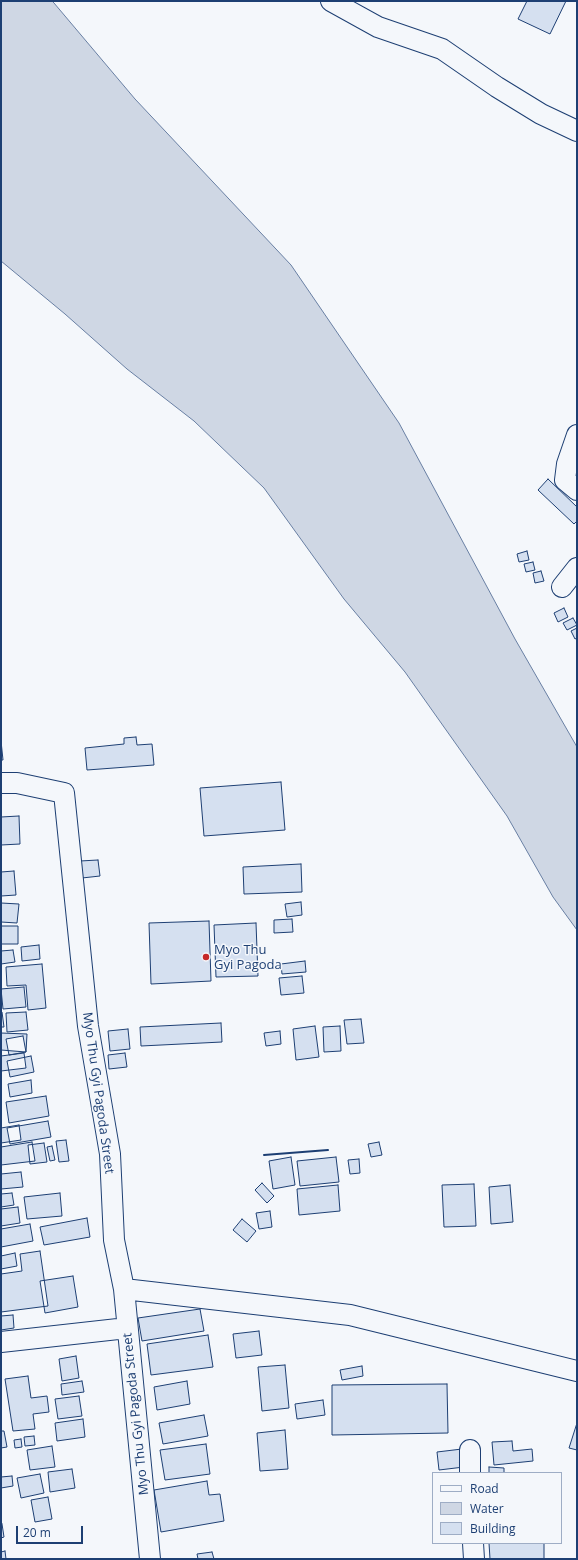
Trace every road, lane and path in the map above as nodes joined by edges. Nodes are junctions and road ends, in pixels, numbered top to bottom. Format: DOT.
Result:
graph roads {
  1 [pos="331,1"];
  2 [pos="577,131"];
  3 [pos="577,434"];
  4 [pos="577,490"];
  5 [pos="577,568"];
  6 [pos="562,587"];
  7 [pos="1,783"];
  8 [pos="124,1289"];
  9 [pos="127,1328"];
  10 [pos="1,1342"];
  11 [pos="577,1371"];
  12 [pos="470,1450"];
  13 [pos="470,1472"];
  14 [pos="473,1544"];
  15 [pos="150,1559"];
  16 [pos="474,1559"];
  1 -- 2 [label="street"];
  3 -- 4 [label="street"];
  5 -- 6 [label="street"];
  7 -- 8 [label="street, Myo Thu Gyi Pagoda Street"];
  8 -- 9 [label="street, Myo Thu Gyi Pagoda Street"];
  8 -- 11 [label="street"];
  9 -- 10 [label="street"];
  9 -- 15 [label="street, Myo Thu Gyi Pagoda Street"];
  12 -- 13 [label="street"];
  14 -- 16 [label="street"];
}
